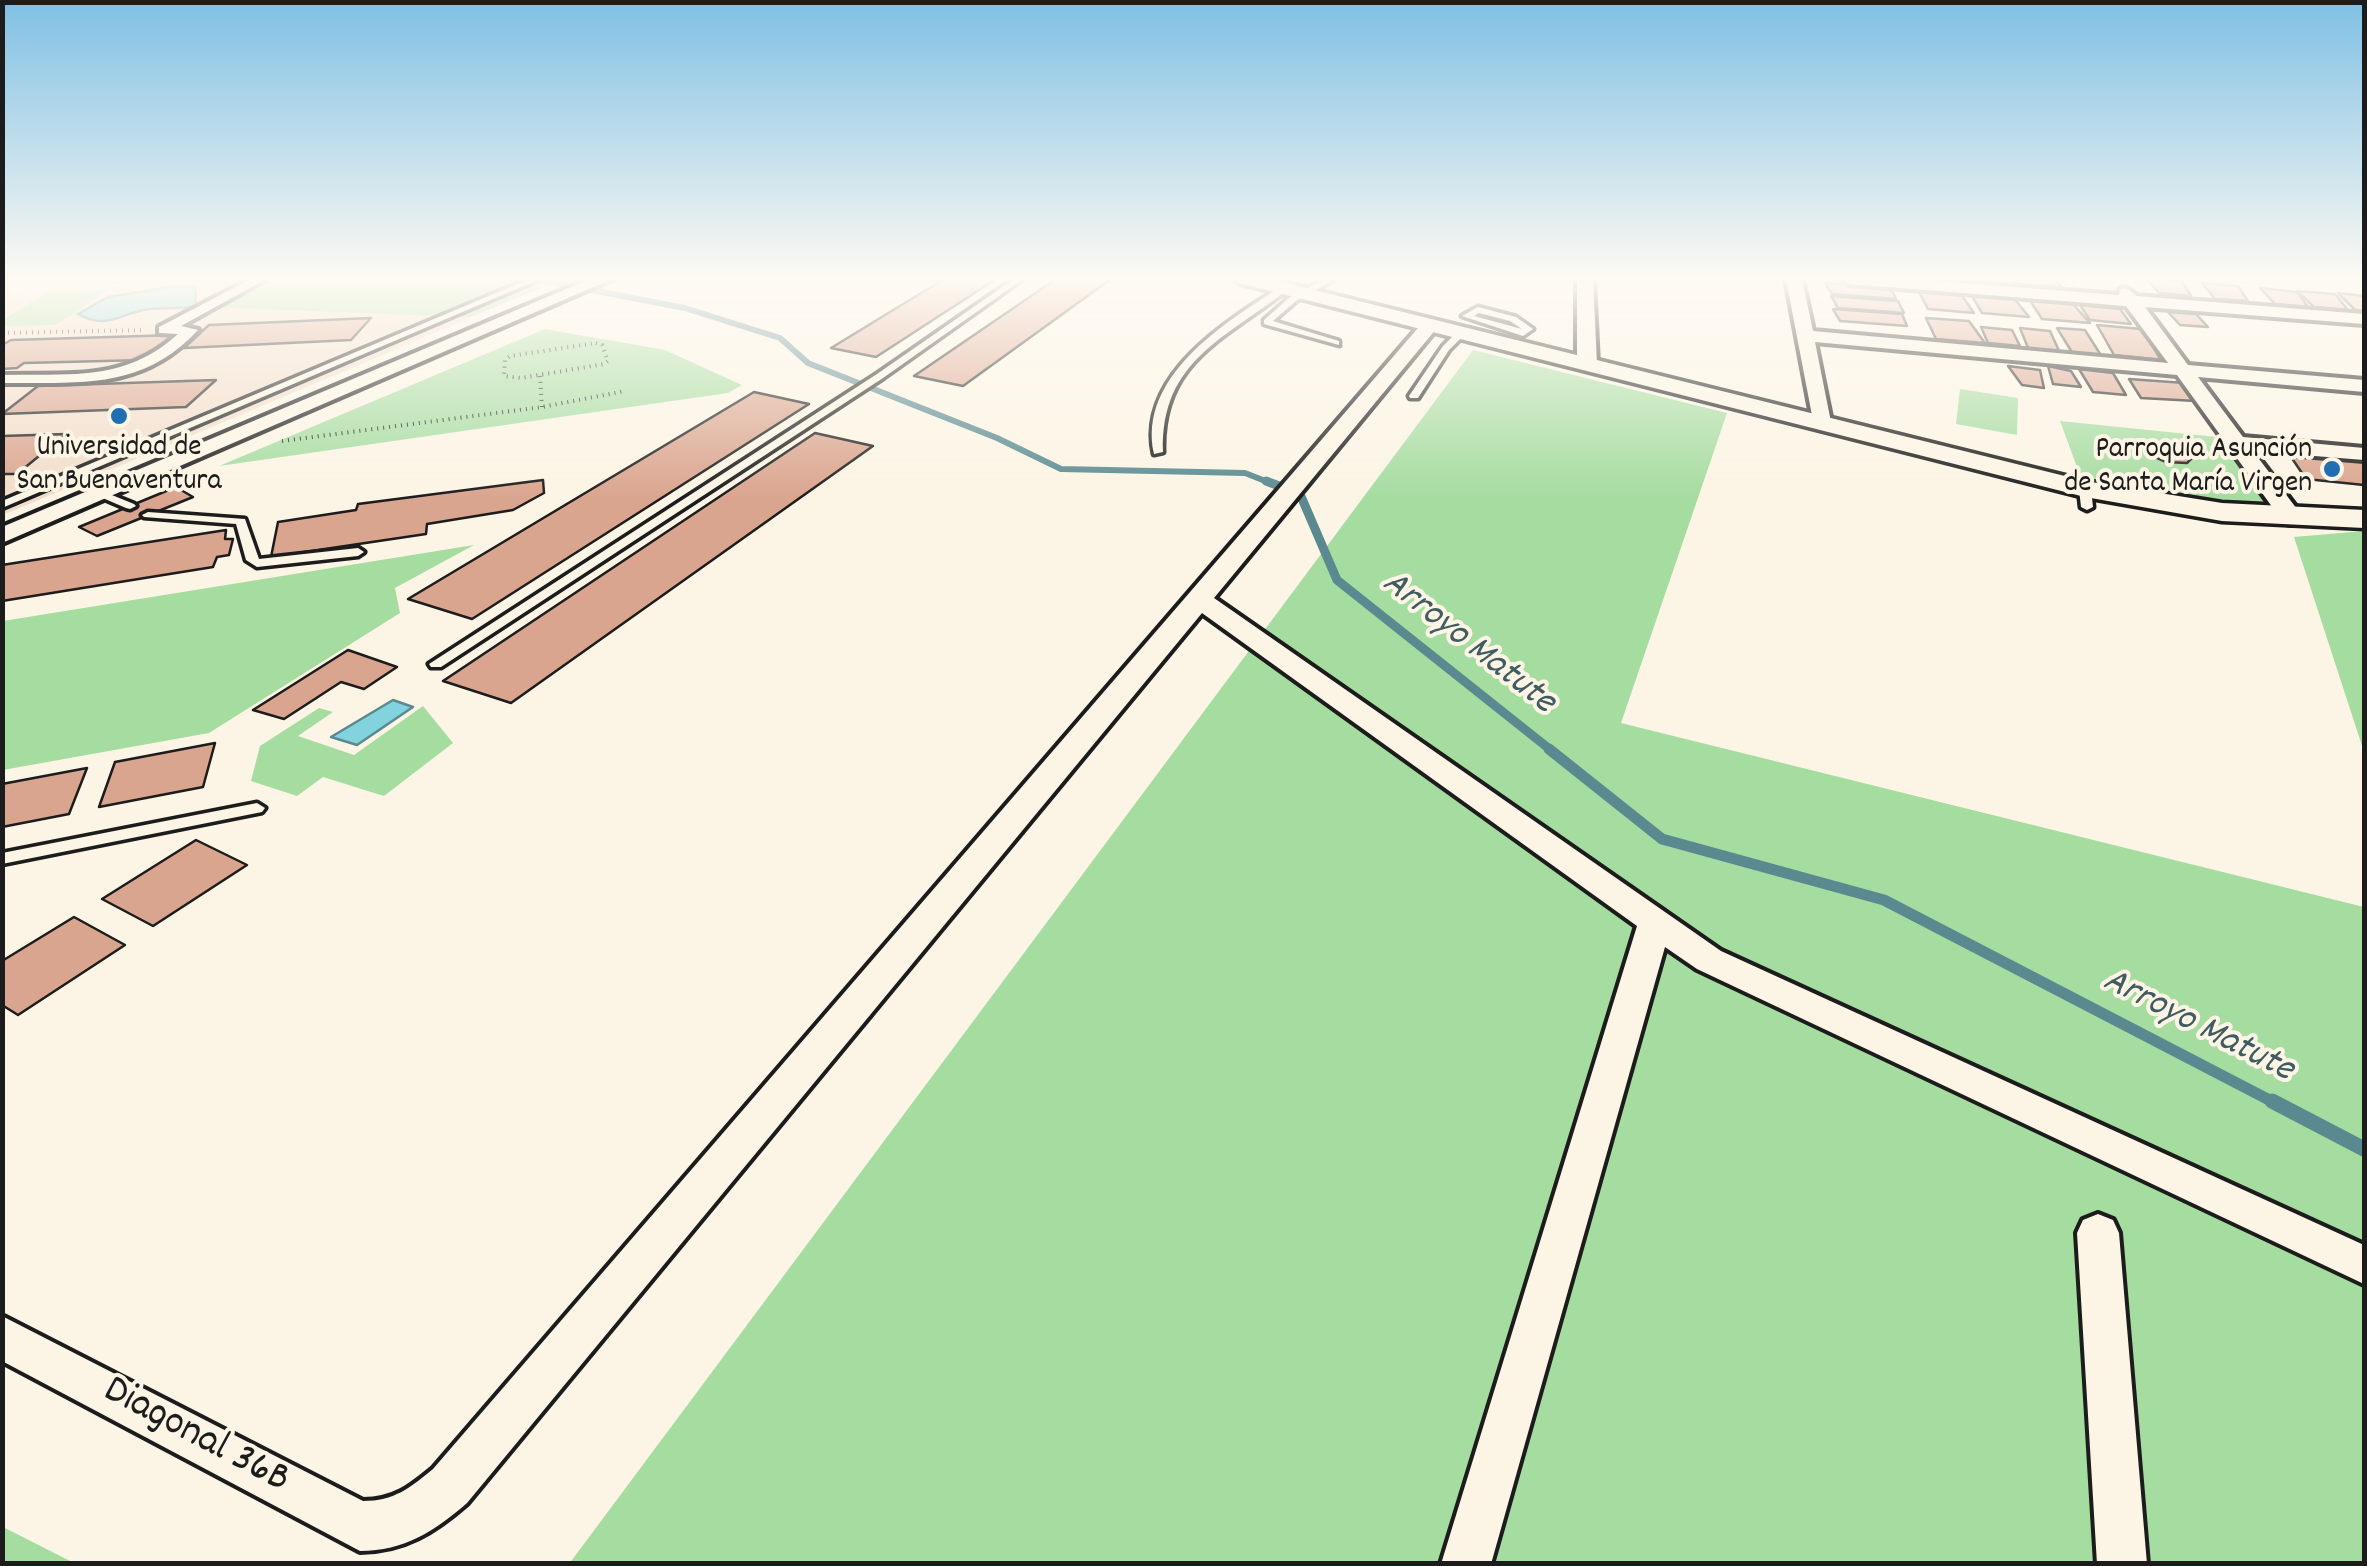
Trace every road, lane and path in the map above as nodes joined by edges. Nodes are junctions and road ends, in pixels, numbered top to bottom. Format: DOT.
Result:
graph roads {
  1 [pos="165,352"];
  2 [pos="363,352"];
  3 [pos="435,352"];
  4 [pos="529,352"];
  5 [pos="605,352"];
  6 [pos="914,352"];
  7 [pos="1198,352"];
  8 [pos="1407,352"];
  9 [pos="1443,352"];
  10 [pos="1554,352"];
  11 [pos="1588,352"];
  12 [pos="1808,352"];
  13 [pos="1989,352"];
  14 [pos="2170,352"];
  15 [pos="1588,364"];
  16 [pos="2182,369"];
  17 [pos="540,376"];
  18 [pos="2,379"];
  19 [pos="2364,386"];
  20 [pos="625,391"];
  21 [pos="1414,396"];
  22 [pos="542,406"];
  23 [pos="1821,422"];
  24 [pos="275,442"];
  25 [pos="2237,442"];
  26 [pos="1158,452"];
  27 [pos="2364,454"];
  28 [pos="102,494"];
  29 [pos="2,505"];
  30 [pos="130,506"];
  31 [pos="148,516"];
  32 [pos="2291,517"];
  33 [pos="2364,518"];
  34 [pos="2,536"];
  35 [pos="358,552"];
  36 [pos="1200,600"];
  37 [pos="436,664"];
  38 [pos="257,808"];
  39 [pos="2,860"];
  40 [pos="1655,924"];
  41 [pos="2098,1234"];
  42 [pos="2364,1264"];
  43 [pos="2,1337"];
  44 [pos="1466,1564"];
  45 [pos="2122,1564"];
  1 -- 18 [label="street"];
  2 -- 29 [label="lane"];
  3 -- 28 [label="street"];
  4 -- 17 [label="path"];
  5 -- 17 [label="path"];
  6 -- 37 [label="lane"];
  7 -- 26 [label="lane"];
  8 -- 36 [label="street"];
  9 -- 21 [label="lane"];
  10 -- 15 [label="street"];
  11 -- 15 [label="street"];
  12 -- 23 [label="street"];
  13 -- 16 [label="street"];
  14 -- 16 [label="street"];
  15 -- 23 [label="street"];
  16 -- 19 [label="street"];
  16 -- 25 [label="street"];
  17 -- 22 [label="path"];
  20 -- 22 [label="path"];
  22 -- 24 [label="path"];
  23 -- 32 [label="street"];
  25 -- 27 [label="street"];
  25 -- 32 [label="street"];
  28 -- 30 [label="lane"];
  28 -- 34 [label="street"];
  31 -- 35 [label="lane"];
  32 -- 33 [label="street"];
  36 -- 40 [label="street"];
  36 -- 43 [label="street, Diagonal 36B"];
  38 -- 39 [label="lane"];
  40 -- 42 [label="street"];
  40 -- 44 [label="street"];
  41 -- 45 [label="street"];
}
